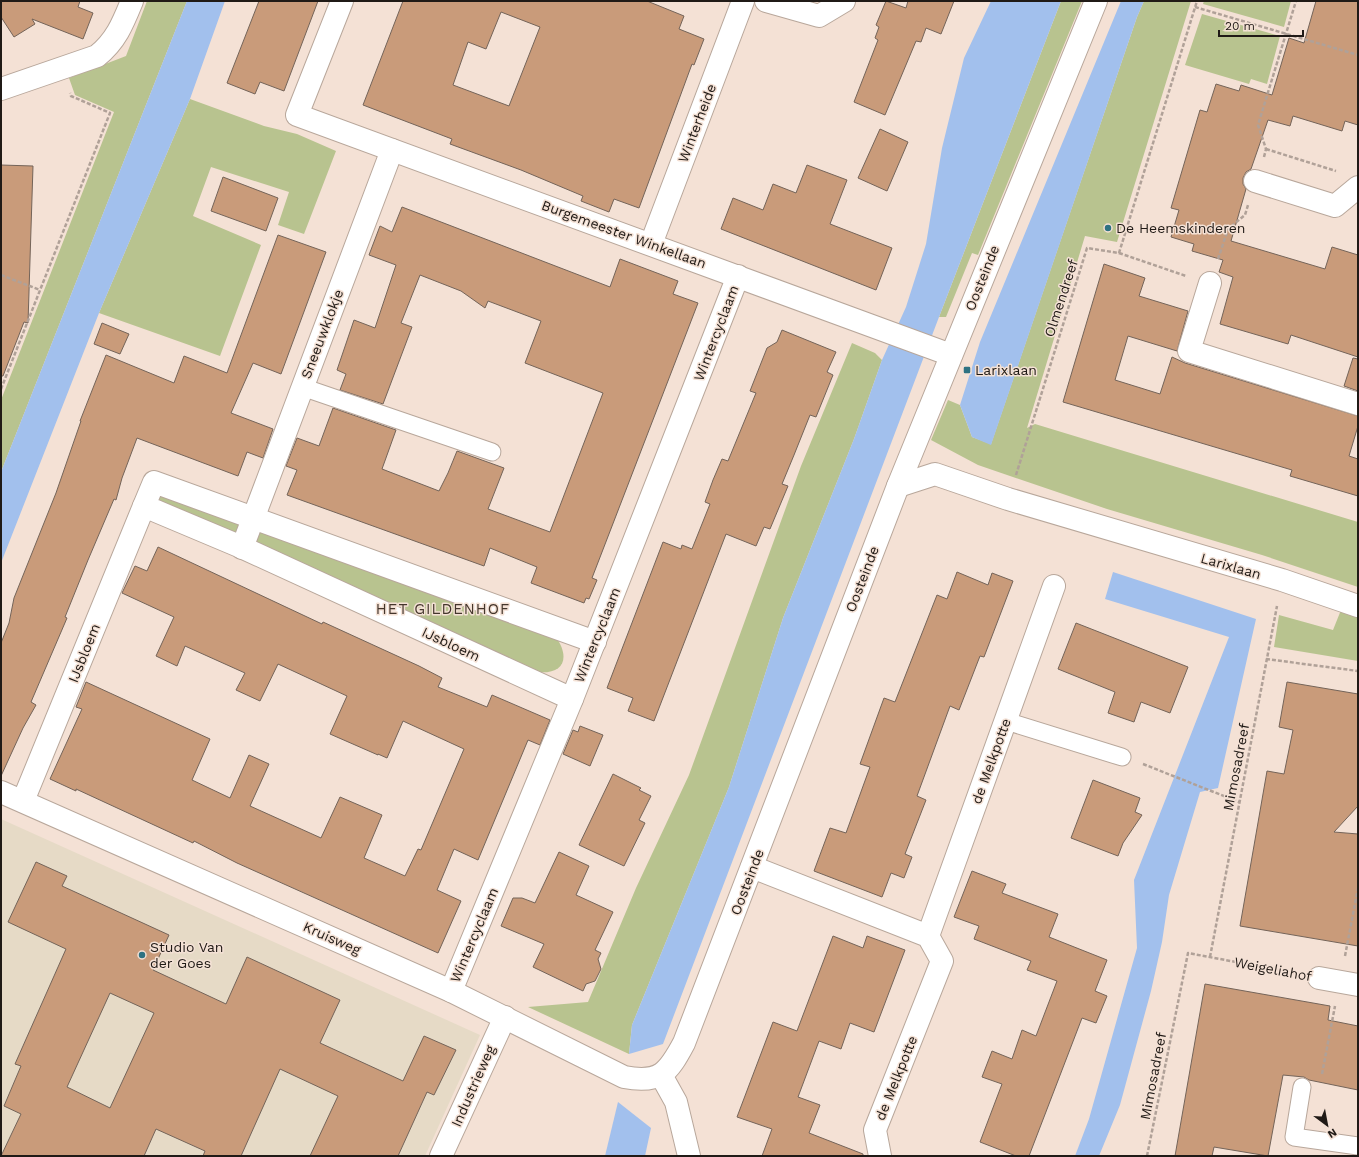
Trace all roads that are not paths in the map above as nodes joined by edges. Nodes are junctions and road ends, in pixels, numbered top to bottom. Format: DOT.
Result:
graph roads {
  1 [pos="132,1"];
  2 [pos="342,1"];
  3 [pos="743,1"];
  4 [pos="766,1"];
  5 [pos="844,1"];
  6 [pos="1096,1"];
  7 [pos="1,89"];
  8 [pos="392,150"];
  9 [pos="1255,181"];
  10 [pos="1358,187"];
  11 [pos="651,244"];
  12 [pos="738,276"];
  13 [pos="1210,283"];
  14 [pos="945,353"];
  15 [pos="302,387"];
  16 [pos="1358,404"];
  17 [pos="492,452"];
  18 [pos="898,486"];
  19 [pos="144,506"];
  20 [pos="254,519"];
  21 [pos="242,548"];
  22 [pos="1054,586"];
  23 [pos="1358,606"];
  24 [pos="595,642"];
  25 [pos="572,699"];
  26 [pos="1006,721"];
  27 [pos="1122,757"];
  28 [pos="1,792"];
  29 [pos="23,801"];
  30 [pos="752,868"];
  31 [pos="928,936"];
  32 [pos="1320,978"];
  33 [pos="1358,985"];
  34 [pos="451,992"];
  35 [pos="505,1017"];
  36 [pos="661,1075"];
  37 [pos="1302,1087"];
  38 [pos="1358,1146"];
  39 [pos="441,1156"];
  40 [pos="689,1156"];
  41 [pos="880,1156"];
  1 -- 7 [label="street"];
  2 -- 8 [label="street, Burgemeester Winkellaan"];
  3 -- 11 [label="street, Winterheide"];
  4 -- 5 [label="street"];
  6 -- 14 [label="street, Oosteinde"];
  8 -- 11 [label="street, Burgemeester Winkellaan"];
  8 -- 15 [label="street, Sneeuwklokje"];
  9 -- 10 [label="street"];
  11 -- 12 [label="street, Burgemeester Winkellaan"];
  12 -- 14 [label="street, Burgemeester Winkellaan"];
  12 -- 24 [label="street, Wintercyclaam"];
  13 -- 16 [label="street"];
  14 -- 18 [label="street, Oosteinde"];
  15 -- 17 [label="lane"];
  15 -- 20 [label="street, Sneeuwklokje"];
  18 -- 23 [label="street, Larixlaan"];
  18 -- 30 [label="street, Oosteinde"];
  19 -- 20 [label="street, IJsbloem"];
  19 -- 21 [label="street, IJsbloem"];
  19 -- 29 [label="street, IJsbloem"];
  20 -- 21 [label="street"];
  20 -- 24 [label="street, IJsbloem"];
  21 -- 25 [label="street, IJsbloem"];
  22 -- 26 [label="street, de Melkpotte"];
  24 -- 25 [label="street, Wintercyclaam"];
  25 -- 34 [label="street, Wintercyclaam"];
  26 -- 27 [label="lane"];
  26 -- 31 [label="street, de Melkpotte"];
  28 -- 29 [label="street, Kruisweg"];
  29 -- 34 [label="street, Kruisweg"];
  30 -- 31 [label="street"];
  30 -- 36 [label="street, Oosteinde"];
  31 -- 41 [label="street, de Melkpotte"];
  32 -- 33 [label="street, Weigeliahof"];
  34 -- 35 [label="street, Kruisweg"];
  35 -- 36 [label="street, Kruisweg"];
  35 -- 39 [label="street, Industrieweg"];
  36 -- 40 [label="street"];
  37 -- 38 [label="lane"];
}
